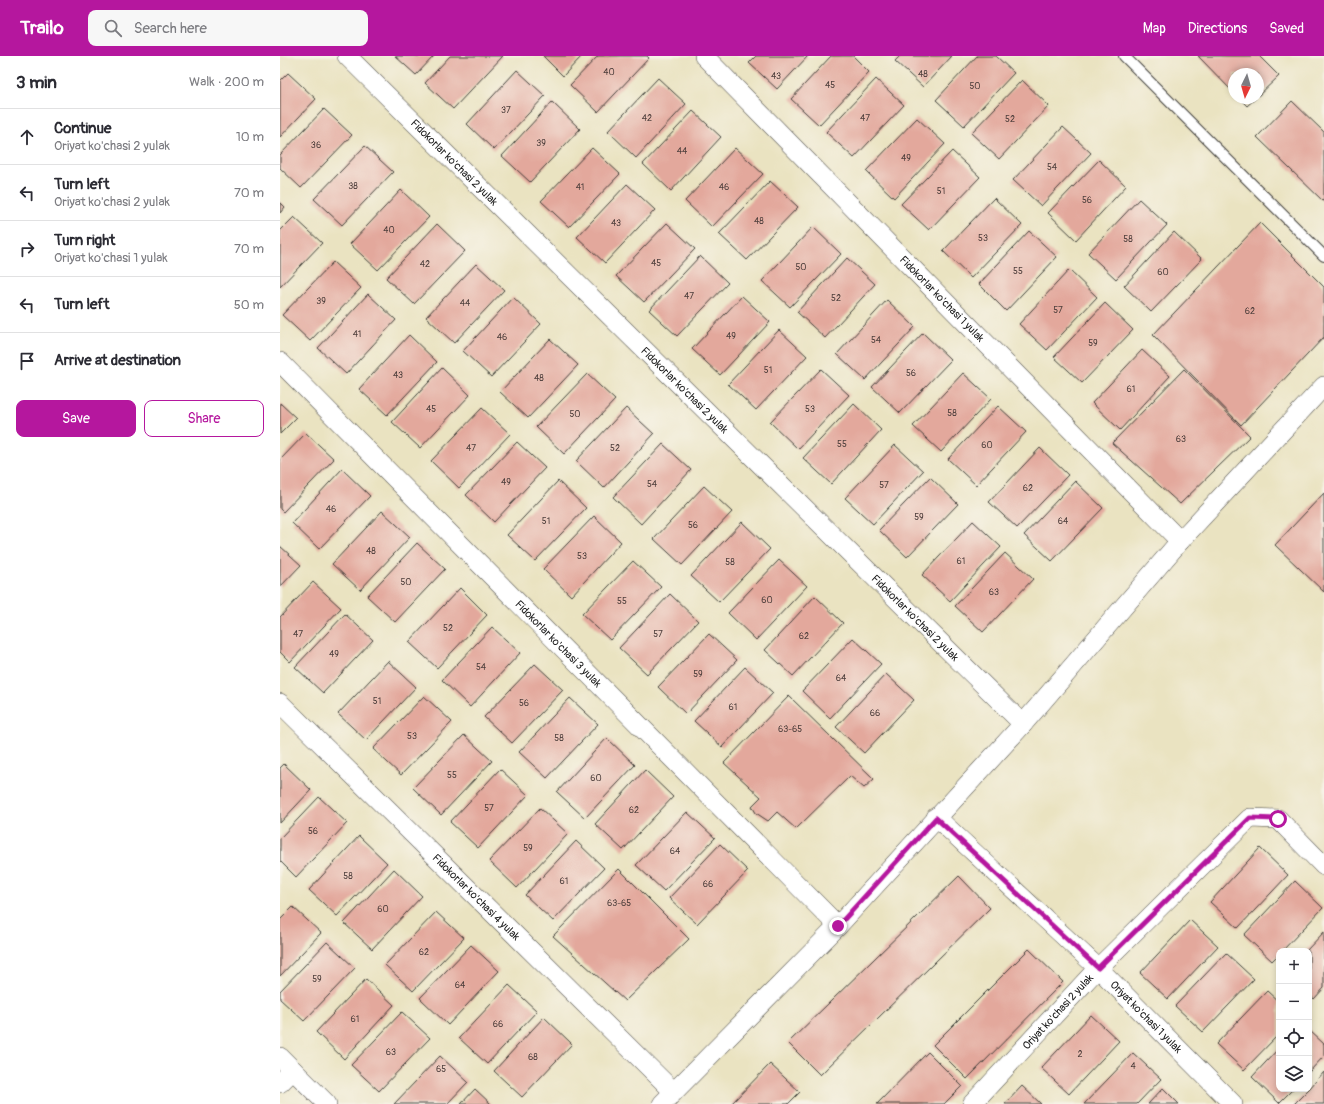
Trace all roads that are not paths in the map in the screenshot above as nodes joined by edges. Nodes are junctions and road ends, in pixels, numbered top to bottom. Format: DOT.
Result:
graph roads {
  1 [pos="347,56"];
  2 [pos="704,56"];
  3 [pos="1124,56"];
  4 [pos="1324,256"];
  5 [pos="280,362"];
  6 [pos="1324,386"];
  7 [pos="1180,541"];
  8 [pos="280,703"];
  9 [pos="1023,724"];
  10 [pos="936,818"];
  11 [pos="1324,866"];
  12 [pos="838,926"];
  13 [pos="1098,968"];
  14 [pos="284,1070"];
  15 [pos="668,1098"];
  16 [pos="327,1104"];
  17 [pos="972,1104"];
  18 [pos="1233,1104"];
  1 -- 9 [label="street, Fidokorlar ko'chasi 2 yulak"];
  2 -- 7 [label="street, Fidokorlar ko'chasi 1 yulak"];
  3 -- 4 [label="lane"];
  5 -- 12 [label="street, Fidokorlar ko'chasi 3 yulak"];
  6 -- 7 [label="street"];
  7 -- 9 [label="street"];
  8 -- 15 [label="street, Fidokorlar ko'chasi 4 yulak"];
  9 -- 10 [label="street"];
  10 -- 12 [label="street"];
  10 -- 13 [label="street, Oriyat ko'chasi 1 yulak"];
  11 -- 13 [label="street, Oriyat ko'chasi 2 yulak"];
  12 -- 15 [label="street"];
  13 -- 17 [label="street, Oriyat ko'chasi 2 yulak"];
  13 -- 18 [label="street, Oriyat ko'chasi 1 yulak"];
  14 -- 16 [label="street"];
}
